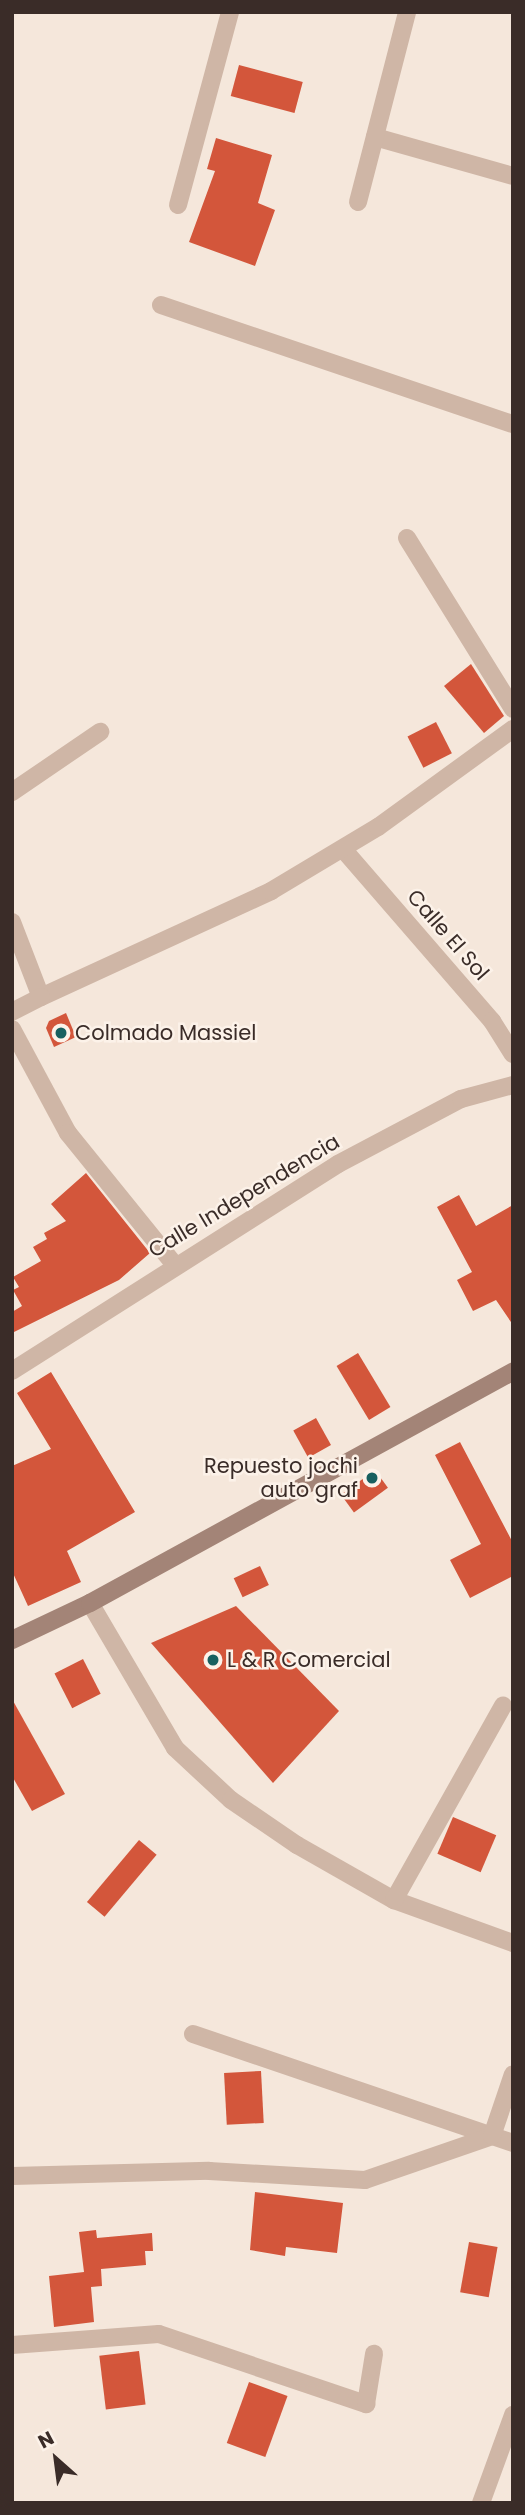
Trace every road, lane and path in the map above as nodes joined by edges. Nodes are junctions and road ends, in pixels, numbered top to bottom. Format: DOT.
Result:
graph roads {
  1 [pos="230,12"];
  2 [pos="407,12"];
  3 [pos="375,137"];
  4 [pos="513,176"];
  5 [pos="358,202"];
  6 [pos="178,205"];
  7 [pos="161,305"];
  8 [pos="513,424"];
  9 [pos="407,538"];
  10 [pos="513,709"];
  11 [pos="512,730"];
  12 [pos="100,732"];
  13 [pos="12,792"];
  14 [pos="343,849"];
  15 [pos="12,922"];
  16 [pos="41,997"];
  17 [pos="12,1012"];
  18 [pos="12,1030"];
  19 [pos="513,1054"];
  20 [pos="513,1085"];
  21 [pos="174,1265"];
  22 [pos="12,1371"];
  23 [pos="513,1371"];
  24 [pos="90,1603"];
  25 [pos="12,1640"];
  26 [pos="503,1706"];
  27 [pos="394,1900"];
  28 [pos="513,1943"];
  29 [pos="193,2034"];
  30 [pos="513,2074"];
  31 [pos="492,2136"];
  32 [pos="513,2143"];
  33 [pos="12,2176"];
  34 [pos="12,2346"];
  35 [pos="374,2354"];
  36 [pos="513,2415"];
  37 [pos="481,2503"];
  1 -- 6 [label="street"];
  2 -- 3 [label="street"];
  3 -- 4 [label="street"];
  3 -- 5 [label="street"];
  7 -- 8 [label="street"];
  9 -- 10 [label="street"];
  11 -- 14 [label="street"];
  12 -- 13 [label="street"];
  14 -- 16 [label="street"];
  14 -- 19 [label="street, Calle El Sol"];
  15 -- 16 [label="street"];
  16 -- 17 [label="street"];
  18 -- 21 [label="street"];
  20 -- 21 [label="street, Calle Independencia"];
  21 -- 22 [label="street, Calle Independencia"];
  23 -- 24 [label="main road"];
  24 -- 25 [label="main road"];
  24 -- 27 [label="street"];
  26 -- 27 [label="street"];
  27 -- 28 [label="street"];
  29 -- 31 [label="street"];
  30 -- 31 [label="street"];
  31 -- 32 [label="street"];
  31 -- 33 [label="street"];
  34 -- 35 [label="street"];
  36 -- 37 [label="street"];
}
